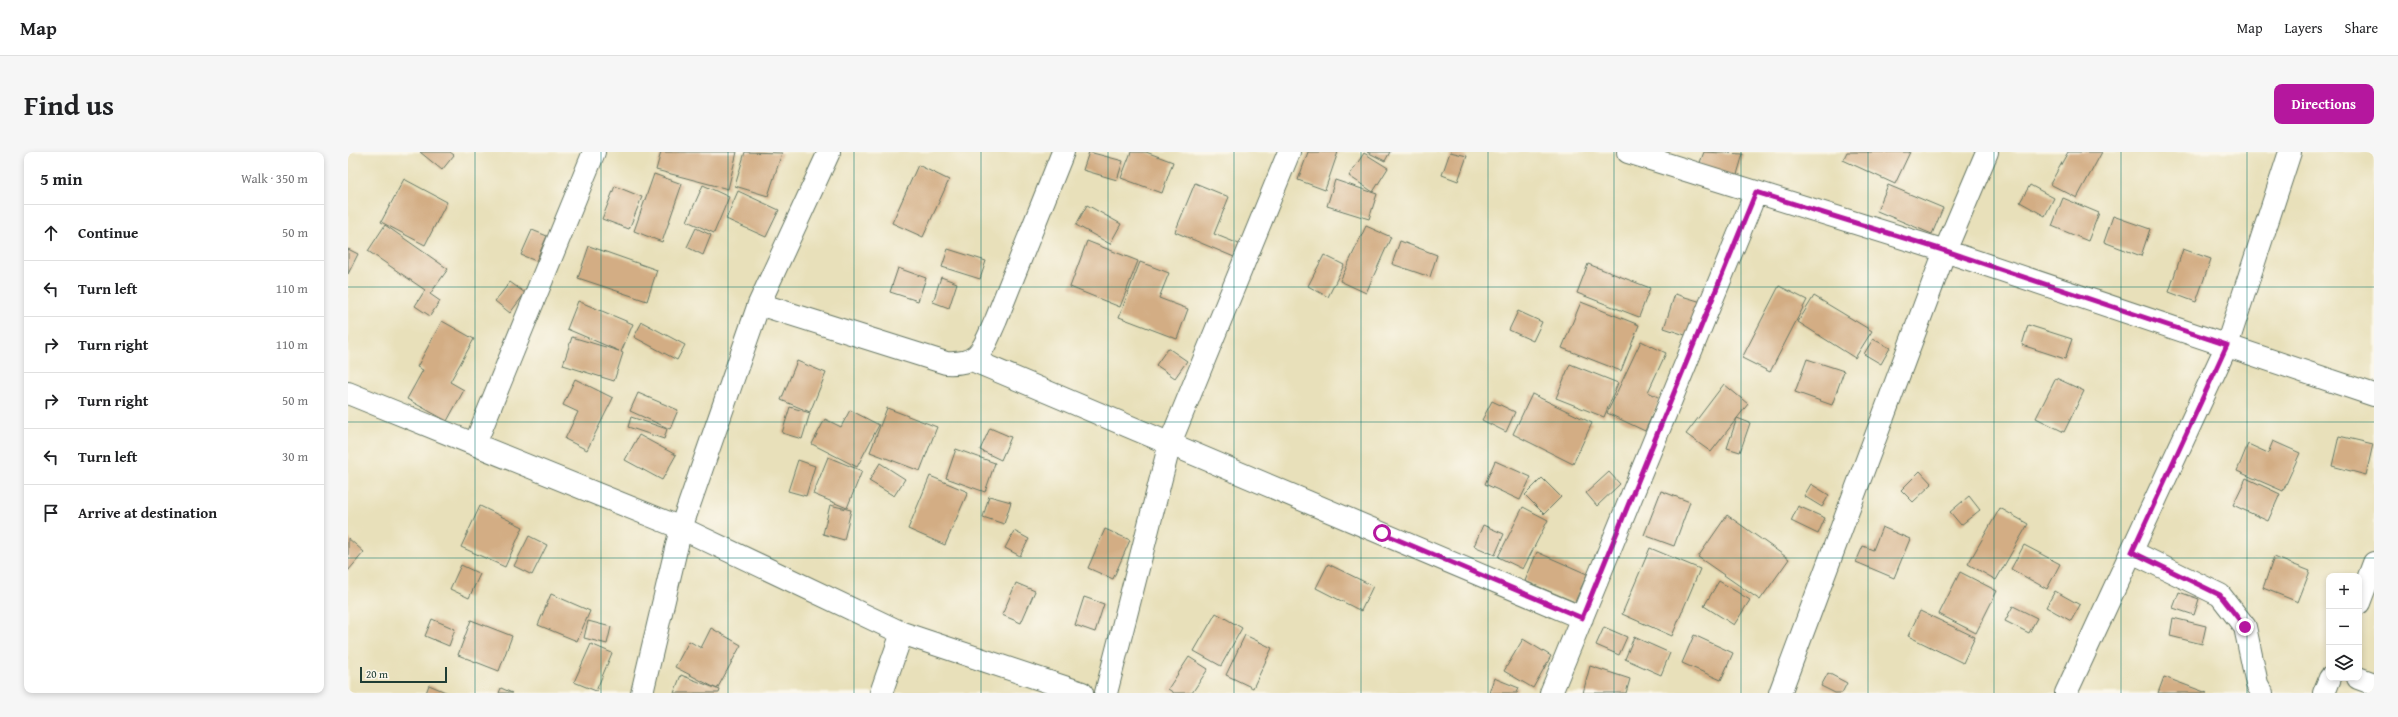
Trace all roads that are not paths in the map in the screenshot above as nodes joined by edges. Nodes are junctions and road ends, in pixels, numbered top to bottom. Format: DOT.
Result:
graph roads {
  1 [pos="594,152"];
  2 [pos="829,152"];
  3 [pos="1063,152"];
  4 [pos="1289,152"];
  5 [pos="1628,152"];
  6 [pos="1987,152"];
  7 [pos="2290,152"];
  8 [pos="1756,192"];
  9 [pos="1946,251"];
  10 [pos="759,304"];
  11 [pos="2227,345"];
  12 [pos="972,360"];
  13 [pos="348,393"];
  14 [pos="2374,395"];
  15 [pos="475,444"];
  16 [pos="1170,444"];
  17 [pos="681,528"];
  18 [pos="2132,552"];
  19 [pos="2374,563"];
  20 [pos="2362,595"];
  21 [pos="1582,618"];
  22 [pos="902,633"];
  23 [pos="2362,680"];
  24 [pos="2329,681"];
  25 [pos="2374,684"];
  26 [pos="642,693"];
  27 [pos="881,693"];
  28 [pos="1082,693"];
  29 [pos="1106,693"];
  30 [pos="1551,693"];
  31 [pos="1780,693"];
  32 [pos="2066,693"];
  33 [pos="2262,693"];
  34 [pos="2324,693"];
  1 -- 15 [label="street"];
  2 -- 10 [label="street"];
  3 -- 12 [label="street"];
  4 -- 16 [label="street"];
  5 -- 8 [label="street"];
  6 -- 9 [label="street"];
  7 -- 11 [label="street"];
  8 -- 9 [label="street"];
  8 -- 21 [label="street"];
  9 -- 11 [label="street"];
  9 -- 31 [label="street"];
  10 -- 12 [label="street"];
  10 -- 17 [label="street"];
  11 -- 14 [label="street"];
  11 -- 18 [label="street"];
  12 -- 16 [label="street"];
  13 -- 15 [label="street"];
  15 -- 17 [label="street"];
  16 -- 21 [label="street"];
  16 -- 29 [label="street"];
  17 -- 22 [label="street"];
  17 -- 26 [label="street"];
  18 -- 32 [label="street"];
  18 -- 33 [label="street"];
  19 -- 20 [label="street"];
  21 -- 30 [label="street"];
  22 -- 27 [label="street"];
  22 -- 28 [label="street"];
  23 -- 25 [label="street"];
  24 -- 34 [label="street"];
}
